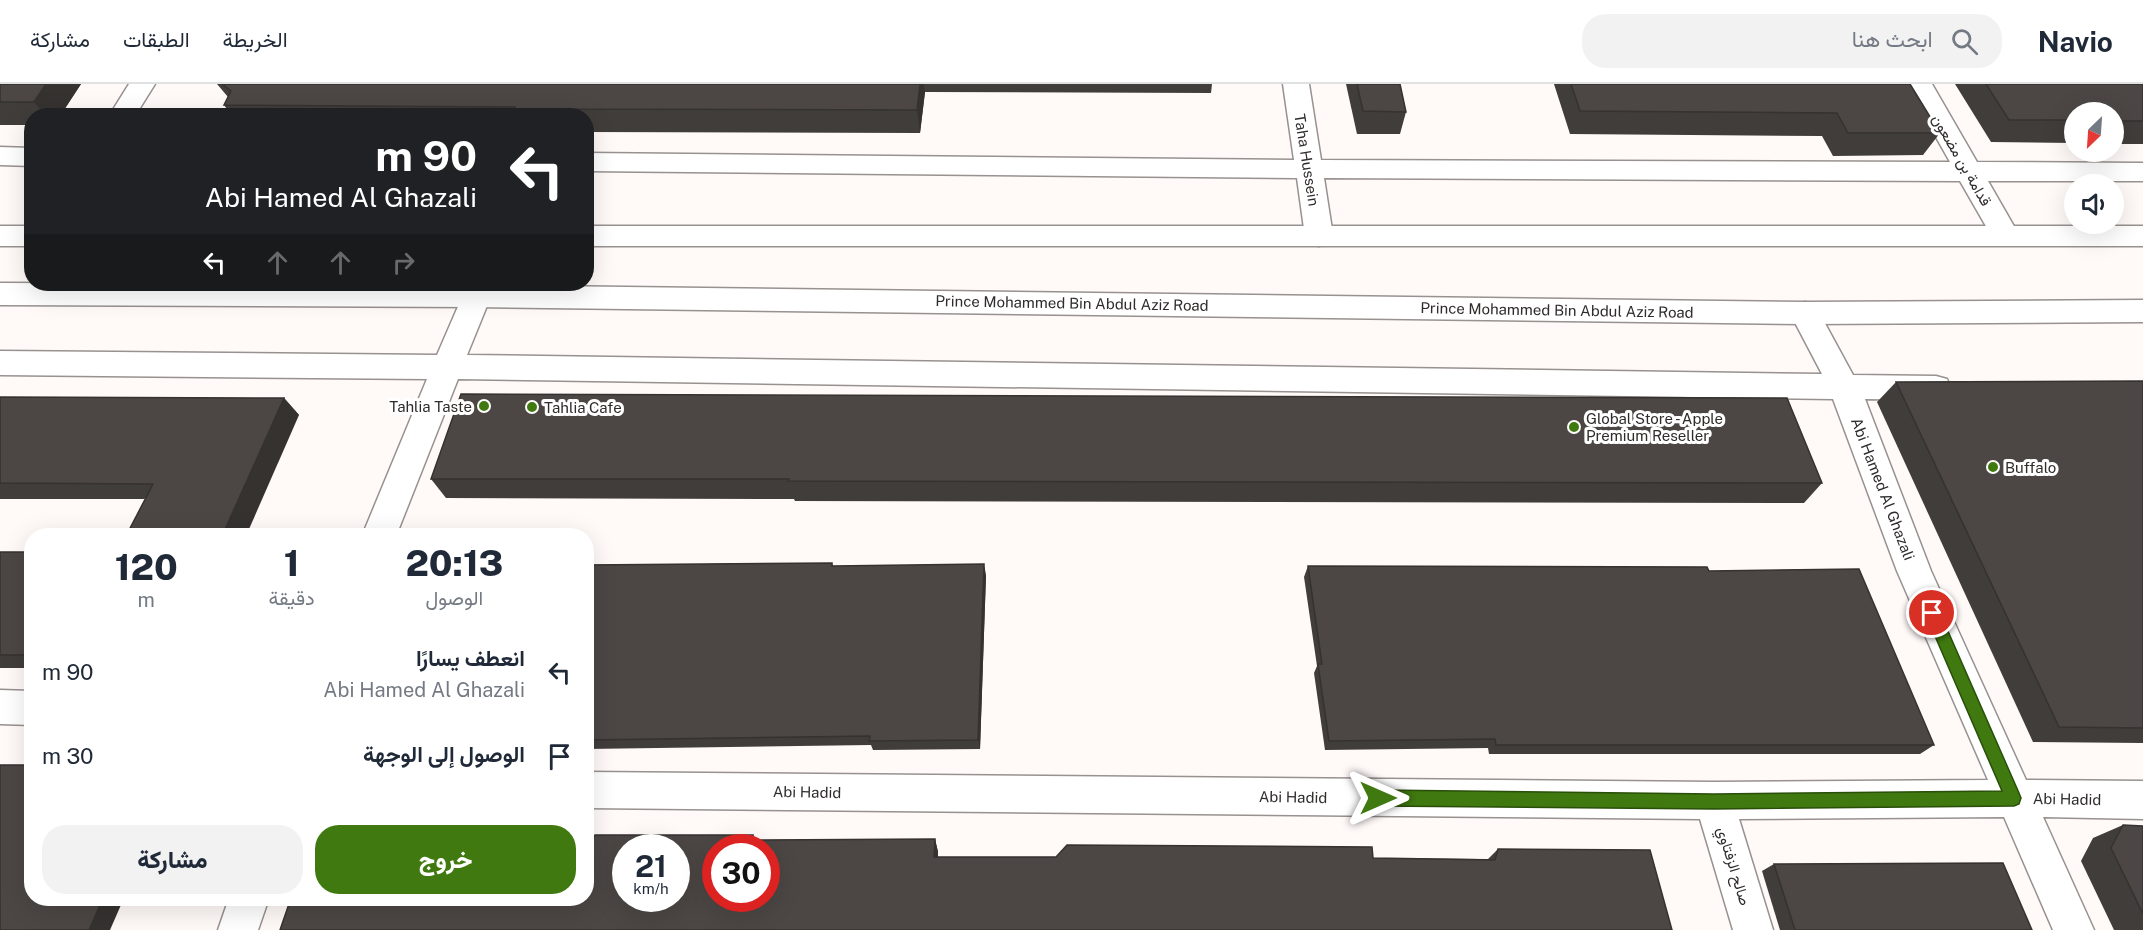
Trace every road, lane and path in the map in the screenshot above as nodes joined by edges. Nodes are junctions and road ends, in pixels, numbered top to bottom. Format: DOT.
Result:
graph roads {
  1 [pos="142,84"];
  2 [pos="1296,84"];
  3 [pos="1919,84"];
  4 [pos="127,108"];
  5 [pos="0,156"];
  6 [pos="24,156"];
  7 [pos="594,162"];
  8 [pos="1309,169"];
  9 [pos="1969,172"];
  10 [pos="2143,172"];
  11 [pos="2005,235"];
  12 [pos="0,236"];
  13 [pos="24,236"];
  14 [pos="594,236"];
  15 [pos="1319,236"];
  16 [pos="2143,236"];
  17 [pos="0,294"];
  18 [pos="476,296"];
  19 [pos="2143,311"];
  20 [pos="1805,313"];
  21 [pos="0,363"];
  22 [pos="448,367"];
  23 [pos="1964,387"];
  24 [pos="1845,388"];
  25 [pos="382,528"];
  26 [pos="0,707"];
  27 [pos="24,708"];
  28 [pos="594,790"];
  29 [pos="2014,798"];
  30 [pos="2143,800"];
  31 [pos="1714,801"];
  32 [pos="246,906"];
  33 [pos="238,930"];
  34 [pos="1753,930"];
  35 [pos="2074,930"];
  1 -- 4 [label="street"];
  2 -- 8 [label="street, Taha Hussein"];
  3 -- 9 [label="street, قدامة بن مضعون"];
  5 -- 6 [label="street"];
  7 -- 8 [label="street"];
  8 -- 9 [label="street"];
  8 -- 15 [label="street, Taha Hussein"];
  9 -- 10 [label="street"];
  9 -- 11 [label="street, قدامة بن مضعون"];
  11 -- 15 [label="street"];
  11 -- 16 [label="street"];
  12 -- 13 [label="street"];
  14 -- 15 [label="street"];
  17 -- 18 [label="street, Prince Mohammed Bin Abdul Aziz Road"];
  18 -- 20 [label="street, Prince Mohammed Bin Abdul Aziz Road"];
  18 -- 22 [label="street"];
  19 -- 20 [label="street, Prince Mohammed Bin Abdul Aziz Road"];
  20 -- 24 [label="street, Abi Hamed Al Ghazali"];
  21 -- 22 [label="street"];
  22 -- 24 [label="street"];
  22 -- 25 [label="street"];
  23 -- 24 [label="street"];
  24 -- 29 [label="street, Abi Hamed Al Ghazali"];
  26 -- 27 [label="street"];
  28 -- 31 [label="street, Abi Hadid"];
  29 -- 30 [label="street, Abi Hadid"];
  29 -- 31 [label="street, Abi Hadid"];
  29 -- 35 [label="street, Abi Hamed Al Ghazali"];
  31 -- 34 [label="street, صالح الزفتاوي"];
  32 -- 33 [label="street"];
}
